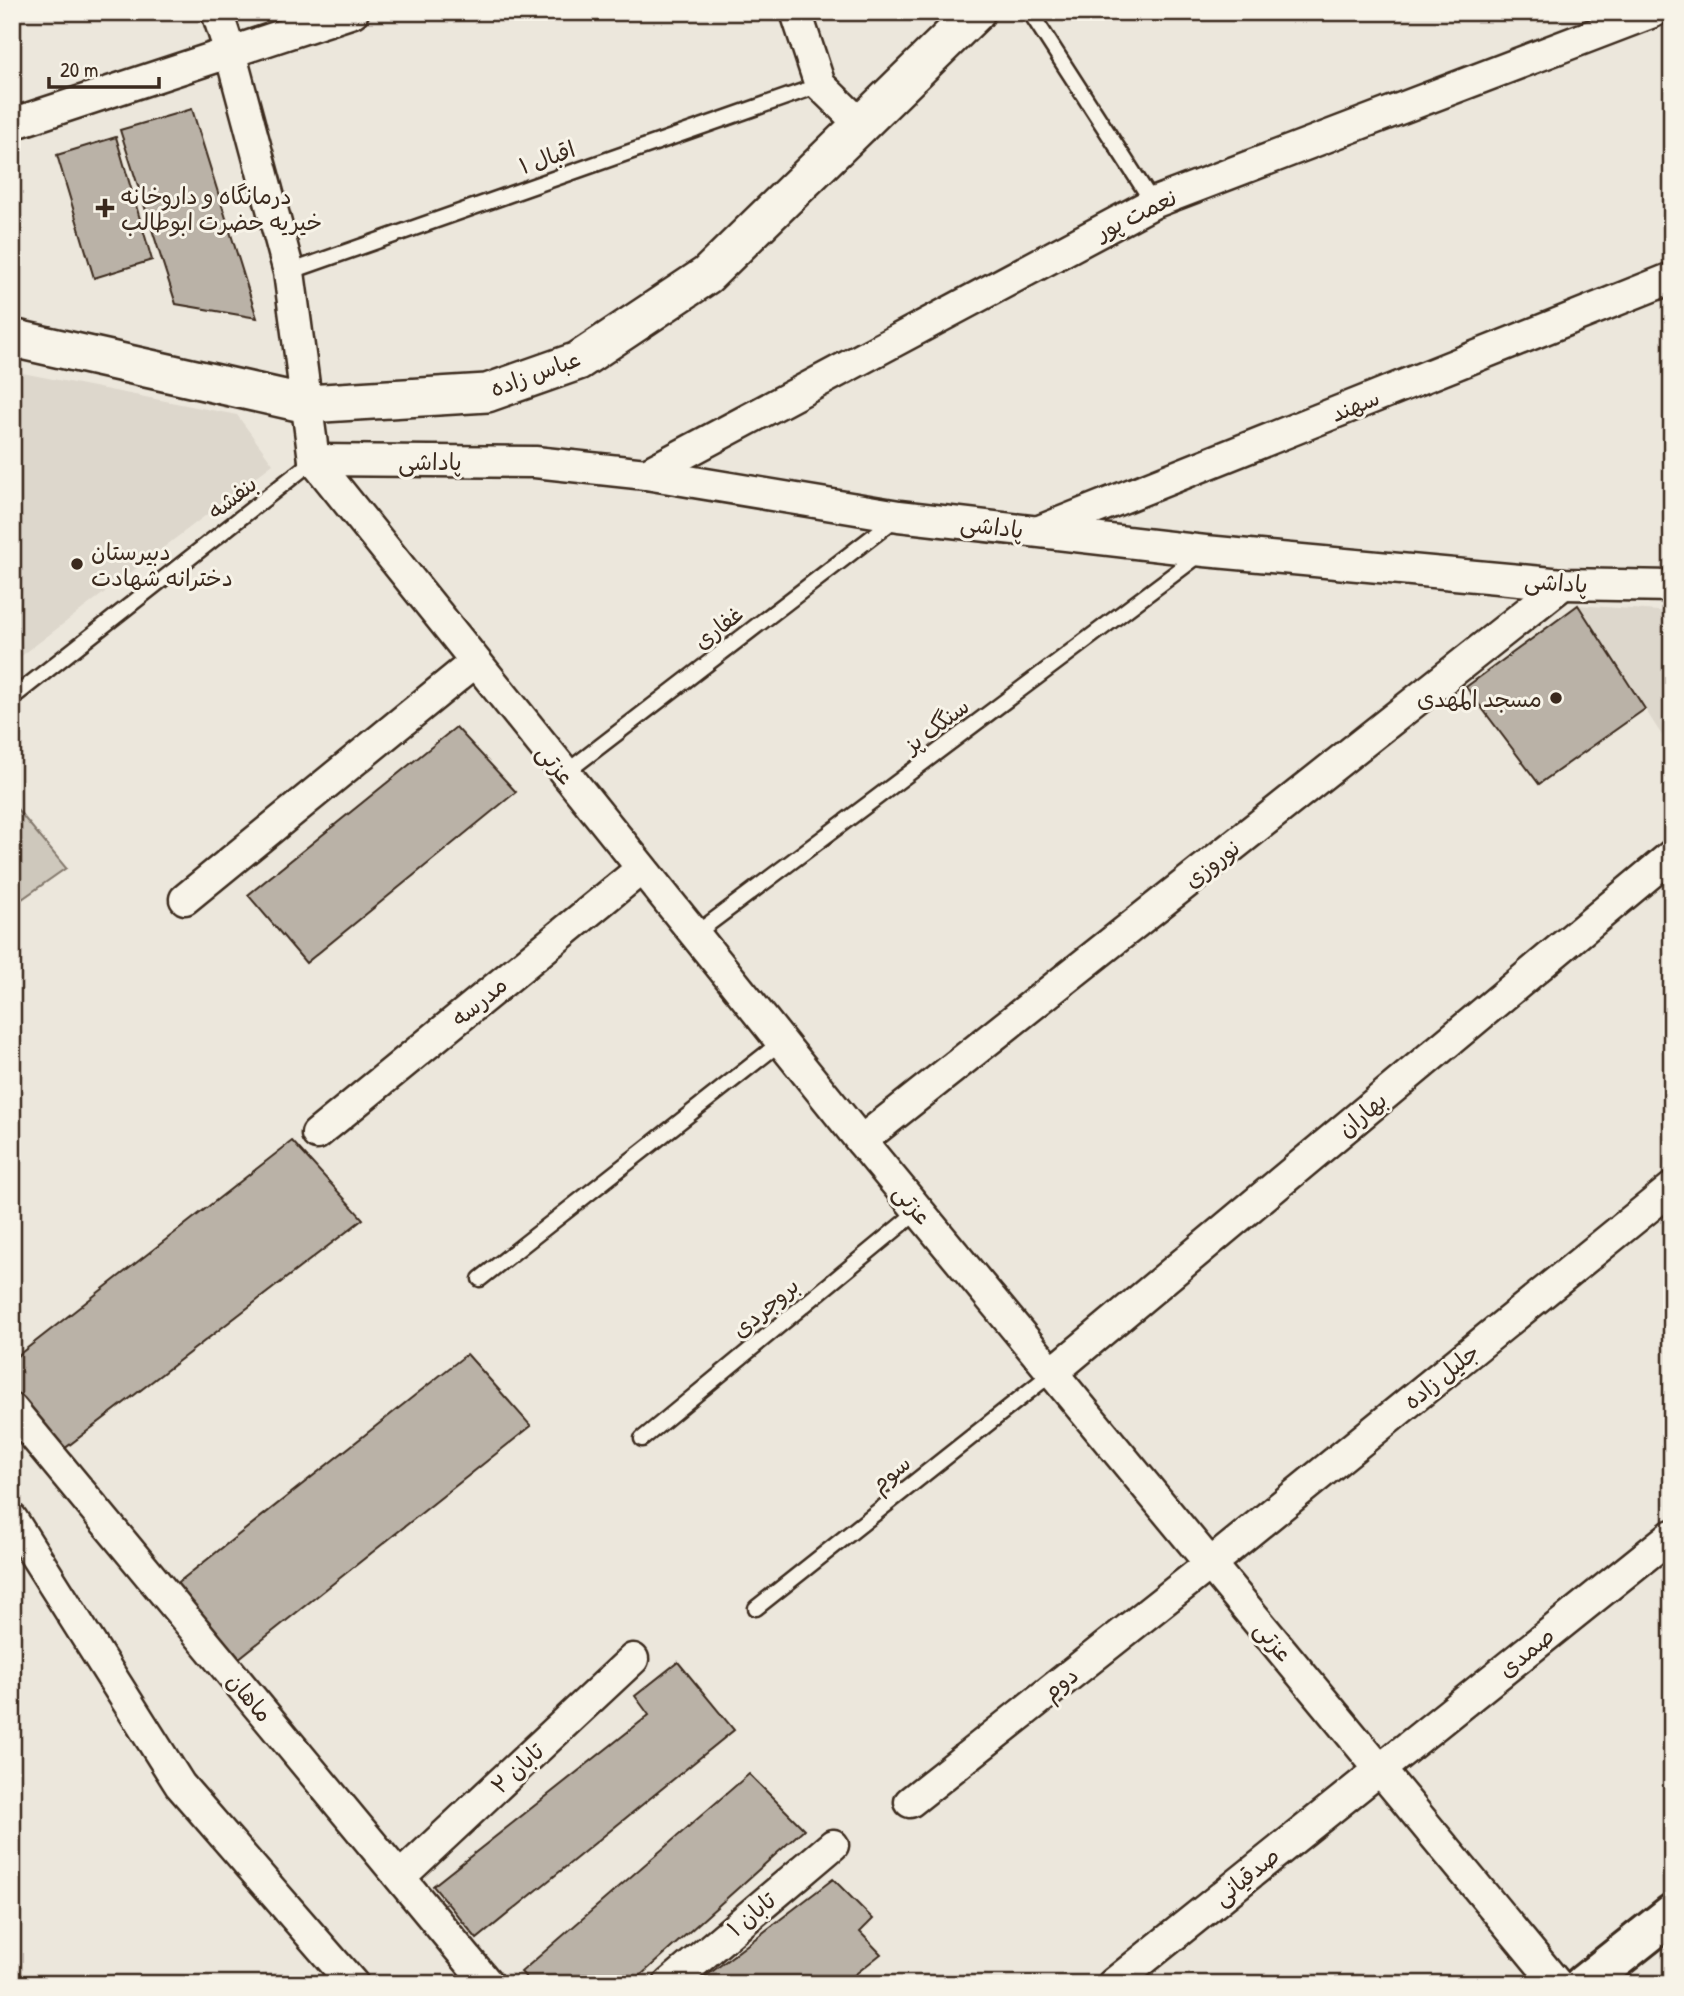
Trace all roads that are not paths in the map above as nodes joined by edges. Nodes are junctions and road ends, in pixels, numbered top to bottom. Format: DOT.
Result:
graph roads {
  1 [pos="217,12"];
  2 [pos="353,12"];
  3 [pos="796,12"];
  4 [pos="976,12"];
  5 [pos="1030,12"];
  6 [pos="1653,12"];
  7 [pos="230,52"];
  8 [pos="820,85"];
  9 [pos="12,124"];
  10 [pos="861,125"];
  11 [pos="1153,203"];
  12 [pos="289,272"];
  13 [pos="1672,278"];
  14 [pos="12,338"];
  15 [pos="307,404"];
  16 [pos="314,460"];
  17 [pos="646,474"];
  18 [pos="899,516"];
  19 [pos="1037,532"];
  20 [pos="1205,551"];
  21 [pos="1563,584"];
  22 [pos="1672,586"];
  23 [pos="475,662"];
  24 [pos="12,698"];
  25 [pos="564,774"];
  26 [pos="1672,855"];
  27 [pos="641,869"];
  28 [pos="185,899"];
  29 [pos="694,935"];
  30 [pos="781,1042"];
  31 [pos="317,1134"];
  32 [pos="861,1141"];
  33 [pos="1672,1188"];
  34 [pos="918,1210"];
  35 [pos="480,1279"];
  36 [pos="1052,1373"];
  37 [pos="12,1409"];
  38 [pos="642,1439"];
  39 [pos="12,1519"];
  40 [pos="1672,1535"];
  41 [pos="1210,1564"];
  42 [pos="756,1608"];
  43 [pos="633,1659"];
  44 [pos="1380,1769"];
  45 [pos="910,1802"];
  46 [pos="832,1845"];
  47 [pos="400,1877"];
  48 [pos="1672,1914"];
  49 [pos="353,1984"];
  50 [pos="488,1984"];
  51 [pos="669,1984"];
  52 [pos="1113,1984"];
  53 [pos="1558,1984"];
  54 [pos="1584,1984"];
  1 -- 7 [label="street"];
  2 -- 7 [label="street"];
  3 -- 8 [label="street"];
  4 -- 10 [label="street, عباس زاده"];
  5 -- 11 [label="lane"];
  6 -- 11 [label="street, نعمت پور"];
  7 -- 9 [label="street"];
  7 -- 12 [label="street"];
  8 -- 10 [label="street"];
  8 -- 12 [label="lane, اقبال ۱"];
  10 -- 15 [label="street, عباس زاده"];
  11 -- 17 [label="street, نعمت پور"];
  12 -- 15 [label="street"];
  13 -- 19 [label="street, سهند"];
  14 -- 15 [label="street, عباس زاده"];
  15 -- 16 [label="street"];
  16 -- 17 [label="street, پاداشی"];
  16 -- 23 [label="street, عزتی"];
  16 -- 24 [label="lane, بنفشه"];
  17 -- 18 [label="street, پاداشی"];
  18 -- 19 [label="street, پاداشی"];
  18 -- 25 [label="lane, غفاری"];
  19 -- 20 [label="street, پاداشی"];
  20 -- 21 [label="street, پاداشی"];
  20 -- 29 [label="lane, سنگک پز"];
  21 -- 22 [label="street, پاداشی"];
  21 -- 32 [label="street, نوروزی"];
  23 -- 25 [label="street, عزتی"];
  23 -- 28 [label="street"];
  25 -- 27 [label="street, عزتی"];
  26 -- 36 [label="street, بهاران"];
  27 -- 29 [label="street, عزتی"];
  27 -- 31 [label="street, مدرسه"];
  29 -- 30 [label="street, عزتی"];
  30 -- 32 [label="street, عزتی"];
  30 -- 35 [label="lane"];
  32 -- 34 [label="street, عزتی"];
  33 -- 41 [label="street, جلیل زاده"];
  34 -- 36 [label="street, عزتی"];
  34 -- 38 [label="lane, بروجردی"];
  36 -- 41 [label="street, عزتی"];
  36 -- 42 [label="lane, سوم"];
  37 -- 47 [label="street, ماهان"];
  39 -- 49 [label="street"];
  40 -- 44 [label="street, صمدی"];
  41 -- 44 [label="street, عزتی"];
  41 -- 45 [label="street, دوم"];
  43 -- 47 [label="street, تابان ۲"];
  44 -- 52 [label="street, صدقیانی"];
  44 -- 53 [label="street, عزتی"];
  46 -- 51 [label="street, تابان ۱"];
  47 -- 50 [label="street, ماهان"];
  48 -- 54 [label="main road"];
}
